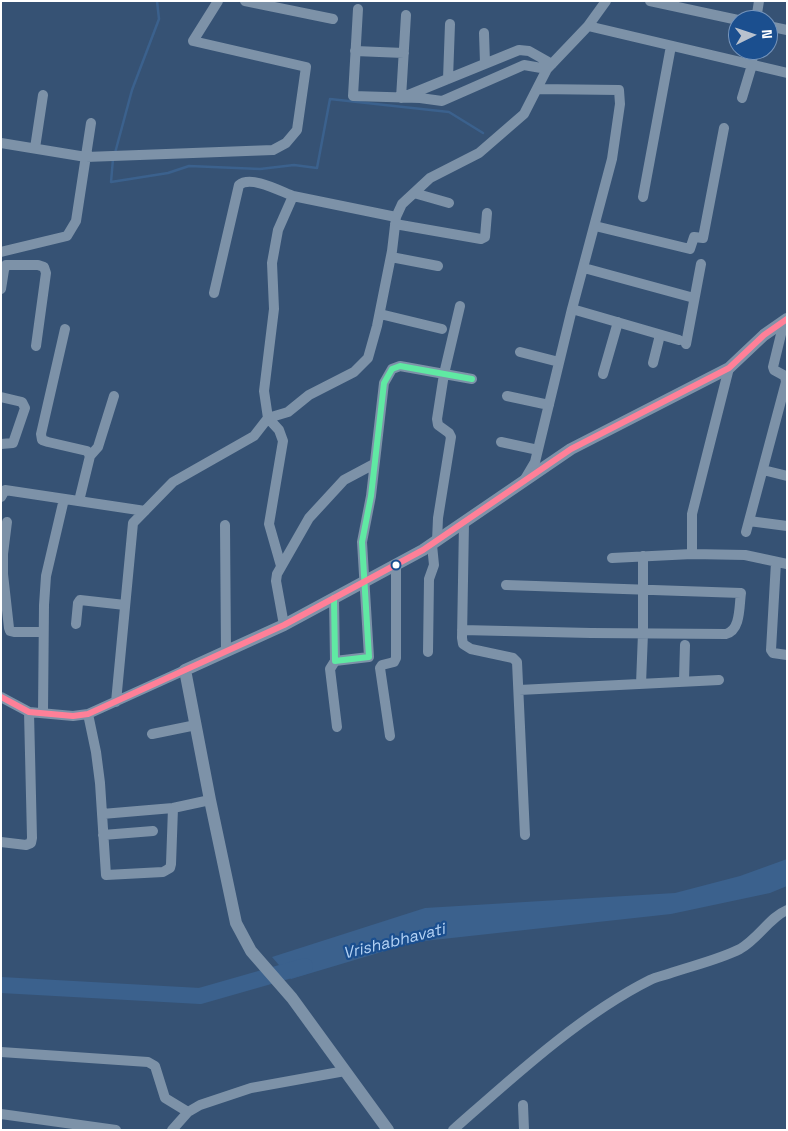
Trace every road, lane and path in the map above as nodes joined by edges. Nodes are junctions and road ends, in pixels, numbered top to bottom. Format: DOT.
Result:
graph roads {
  1 [pos="218,1"];
  2 [pos="245,1"];
  3 [pos="606,1"];
  4 [pos="653,2"];
  5 [pos="358,9"];
  6 [pos="406,15"];
  7 [pos="728,18"];
  8 [pos="333,19"];
  9 [pos="450,24"];
  10 [pos="588,26"];
  11 [pos="484,33"];
  12 [pos="671,46"];
  13 [pos="356,51"];
  14 [pos="404,53"];
  15 [pos="752,60"];
  16 [pos="485,63"];
  17 [pos="752,65"];
  18 [pos="550,66"];
  19 [pos="787,73"];
  20 [pos="448,78"];
  21 [pos="537,89"];
  22 [pos="42,95"];
  23 [pos="401,98"];
  24 [pos="742,98"];
  25 [pos="92,123"];
  26 [pos="724,128"];
  27 [pos="1,143"];
  28 [pos="35,148"];
  29 [pos="86,156"];
  30 [pos="414,193"];
  31 [pos="293,196"];
  32 [pos="643,197"];
  33 [pos="449,203"];
  34 [pos="487,213"];
  35 [pos="395,220"];
  36 [pos="595,226"];
  37 [pos="1,252"];
  38 [pos="391,257"];
  39 [pos="701,264"];
  40 [pos="438,266"];
  41 [pos="584,268"];
  42 [pos="1,289"];
  43 [pos="214,293"];
  44 [pos="694,298"];
  45 [pos="460,306"];
  46 [pos="572,309"];
  47 [pos="380,314"];
  48 [pos="785,320"];
  49 [pos="618,322"];
  50 [pos="65,329"];
  51 [pos="442,329"];
  52 [pos="660,335"];
  53 [pos="36,346"];
  54 [pos="520,352"];
  55 [pos="559,362"];
  56 [pos="653,363"];
  57 [pos="729,368"];
  58 [pos="444,374"];
  59 [pos="603,374"];
  60 [pos="472,379"];
  61 [pos="114,396"];
  62 [pos="507,396"];
  63 [pos="1,397"];
  64 [pos="549,405"];
  65 [pos="268,418"];
  66 [pos="501,442"];
  67 [pos="1,444"];
  68 [pos="538,450"];
  69 [pos="90,456"];
  70 [pos="374,464"];
  71 [pos="763,470"];
  72 [pos="787,476"];
  73 [pos="525,480"];
  74 [pos="1,497"];
  75 [pos="64,499"];
  76 [pos="79,501"];
  77 [pos="145,511"];
  78 [pos="7,522"];
  79 [pos="464,523"];
  80 [pos="225,525"];
  81 [pos="787,526"];
  82 [pos="435,543"];
  83 [pos="692,554"];
  84 [pos="642,556"];
  85 [pos="612,558"];
  86 [pos="776,562"];
  87 [pos="787,564"];
  88 [pos="396,565"];
  89 [pos="281,566"];
  90 [pos="364,582"];
  91 [pos="506,585"];
  92 [pos="643,590"];
  93 [pos="334,598"];
  94 [pos="125,605"];
  95 [pos="76,624"];
  96 [pos="284,625"];
  97 [pos="462,630"];
  98 [pos="44,632"];
  99 [pos="643,634"];
  100 [pos="685,645"];
  101 [pos="226,652"];
  102 [pos="428,652"];
  103 [pos="787,655"];
  104 [pos="335,661"];
  105 [pos="186,670"];
  106 [pos="720,680"];
  107 [pos="684,681"];
  108 [pos="641,684"];
  109 [pos="519,690"];
  110 [pos="1,697"];
  111 [pos="116,702"];
  112 [pos="29,712"];
  113 [pos="42,712"];
  114 [pos="88,714"];
  115 [pos="196,725"];
  116 [pos="337,727"];
  117 [pos="152,734"];
  118 [pos="390,736"];
  119 [pos="210,800"];
  120 [pos="174,808"];
  121 [pos="102,814"];
  122 [pos="152,831"];
  123 [pos="102,835"];
  124 [pos="525,835"];
  125 [pos="1,842"];
  126 [pos="787,910"];
  127 [pos="1,1052"];
  128 [pos="345,1071"];
  129 [pos="523,1105"];
  130 [pos="188,1112"];
  131 [pos="1,1114"];
  132 [pos="116,1130"];
  133 [pos="172,1130"];
  134 [pos="388,1130"];
  135 [pos="453,1130"];
  136 [pos="524,1130"];
  1 -- 29 [label="street"];
  2 -- 8 [label="street"];
  3 -- 10 [label="street"];
  4 -- 7 [label="street"];
  5 -- 13 [label="street"];
  6 -- 14 [label="street"];
  9 -- 20 [label="street"];
  10 -- 12 [label="street"];
  10 -- 18 [label="street"];
  11 -- 16 [label="street"];
  12 -- 17 [label="street"];
  12 -- 32 [label="street"];
  13 -- 14 [label="street"];
  13 -- 23 [label="street"];
  14 -- 23 [label="street"];
  15 -- 17 [label="street"];
  16 -- 18 [label="street"];
  16 -- 20 [label="street"];
  17 -- 19 [label="street"];
  17 -- 24 [label="street"];
  18 -- 21 [label="street"];
  18 -- 23 [label="street"];
  20 -- 23 [label="street"];
  21 -- 30 [label="street"];
  21 -- 36 [label="street"];
  22 -- 28 [label="street"];
  25 -- 29 [label="street"];
  26 -- 36 [label="street"];
  27 -- 28 [label="street"];
  28 -- 29 [label="street"];
  29 -- 37 [label="street"];
  30 -- 33 [label="street"];
  30 -- 35 [label="street"];
  31 -- 35 [label="street"];
  31 -- 43 [label="street"];
  31 -- 65 [label="street"];
  34 -- 35 [label="street"];
  35 -- 38 [label="street"];
  36 -- 41 [label="street"];
  38 -- 40 [label="street"];
  38 -- 47 [label="street"];
  39 -- 44 [label="street"];
  41 -- 44 [label="street"];
  41 -- 46 [label="street"];
  42 -- 53 [label="street"];
  44 -- 52 [label="street"];
  45 -- 58 [label="street"];
  46 -- 49 [label="street"];
  46 -- 55 [label="street"];
  47 -- 51 [label="street"];
  47 -- 65 [label="street"];
  48 -- 57 [label="street"];
  48 -- 71 [label="street"];
  49 -- 52 [label="street"];
  49 -- 59 [label="street"];
  50 -- 69 [label="street"];
  52 -- 56 [label="street"];
  54 -- 55 [label="street"];
  55 -- 64 [label="street"];
  57 -- 73 [label="street"];
  57 -- 83 [label="street"];
  58 -- 60 [label="street"];
  58 -- 70 [label="street"];
  58 -- 82 [label="street"];
  61 -- 69 [label="street"];
  62 -- 64 [label="street"];
  63 -- 67 [label="street"];
  64 -- 68 [label="street"];
  65 -- 77 [label="street"];
  65 -- 89 [label="street"];
  66 -- 68 [label="street"];
  68 -- 73 [label="street"];
  69 -- 76 [label="street"];
  70 -- 89 [label="street"];
  70 -- 90 [label="street"];
  71 -- 72 [label="street"];
  71 -- 81 [label="street"];
  73 -- 79 [label="street"];
  74 -- 75 [label="street"];
  75 -- 76 [label="street"];
  75 -- 98 [label="street"];
  76 -- 77 [label="street"];
  77 -- 94 [label="street"];
  78 -- 98 [label="street"];
  79 -- 82 [label="street"];
  79 -- 97 [label="street"];
  80 -- 101 [label="street"];
  82 -- 88 [label="street"];
  82 -- 102 [label="street"];
  83 -- 84 [label="street"];
  83 -- 86 [label="street"];
  84 -- 85 [label="street"];
  84 -- 92 [label="street"];
  86 -- 87 [label="street"];
  86 -- 103 [label="street"];
  88 -- 90 [label="street"];
  88 -- 118 [label="street"];
  89 -- 96 [label="street"];
  90 -- 93 [label="street"];
  90 -- 104 [label="street"];
  91 -- 92 [label="street"];
  92 -- 99 [label="street"];
  92 -- 99 [label="street"];
  93 -- 96 [label="street"];
  93 -- 104 [label="street"];
  94 -- 95 [label="street"];
  94 -- 111 [label="street"];
  96 -- 101 [label="street"];
  97 -- 99 [label="street"];
  97 -- 109 [label="street"];
  98 -- 113 [label="street"];
  99 -- 108 [label="street"];
  100 -- 107 [label="street"];
  101 -- 105 [label="street"];
  104 -- 116 [label="street"];
  105 -- 111 [label="street"];
  105 -- 115 [label="street"];
  106 -- 107 [label="street"];
  107 -- 108 [label="street"];
  108 -- 109 [label="street"];
  109 -- 124 [label="street"];
  110 -- 112 [label="street"];
  111 -- 114 [label="street"];
  112 -- 113 [label="street"];
  112 -- 125 [label="street"];
  113 -- 114 [label="street"];
  114 -- 121 [label="street"];
  115 -- 117 [label="street"];
  115 -- 119 [label="street"];
  119 -- 120 [label="street"];
  119 -- 128 [label="street"];
  120 -- 121 [label="street"];
  120 -- 123 [label="street"];
  121 -- 123 [label="street"];
  122 -- 123 [label="street"];
  126 -- 135 [label="street"];
  127 -- 130 [label="street"];
  128 -- 130 [label="street"];
  128 -- 134 [label="street"];
  129 -- 136 [label="street"];
  130 -- 133 [label="street"];
  131 -- 132 [label="street"];
}
